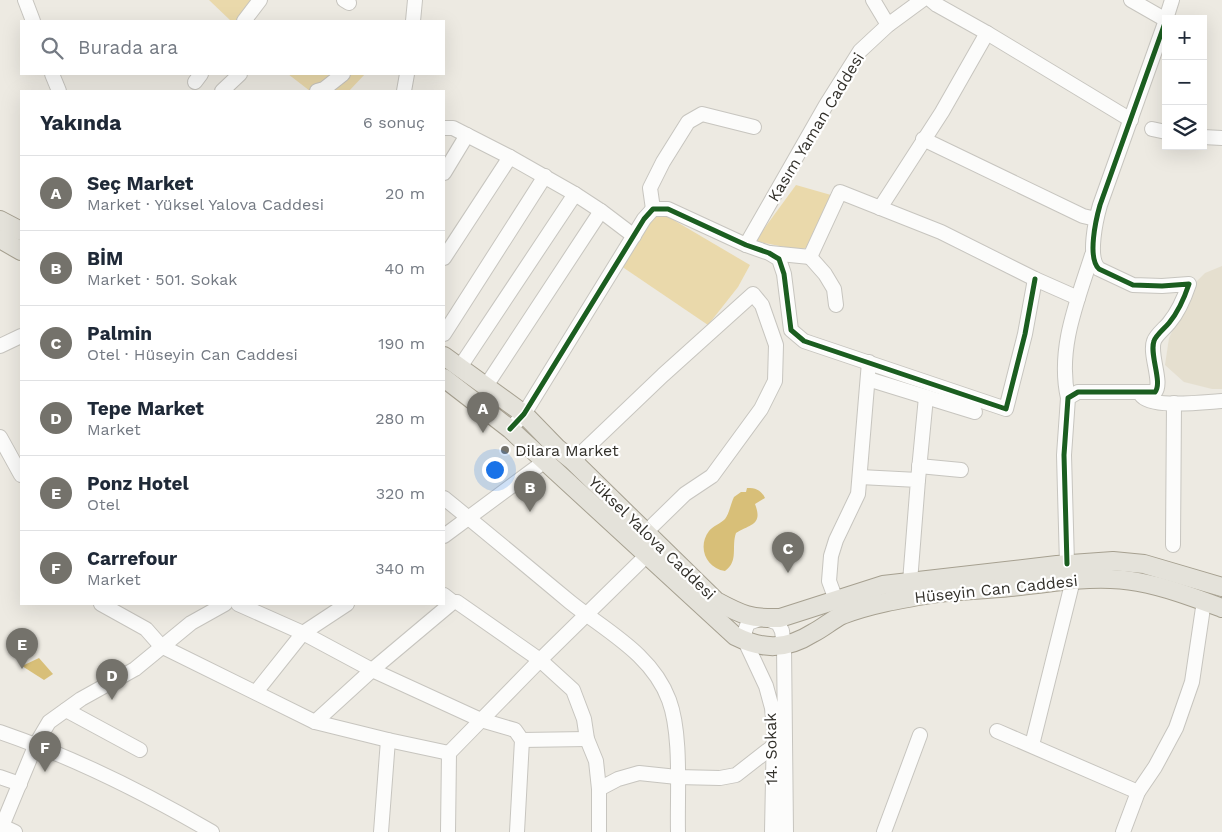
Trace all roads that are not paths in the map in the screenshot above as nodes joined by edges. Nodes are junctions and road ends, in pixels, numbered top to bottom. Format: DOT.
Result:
graph roads {
  1 [pos="25,0"];
  2 [pos="260,0"];
  3 [pos="416,0"];
  4 [pos="873,0"];
  5 [pos="922,0"];
  6 [pos="931,0"];
  7 [pos="1131,0"];
  8 [pos="1172,0"];
  9 [pos="1168,15"];
  10 [pos="1162,18"];
  11 [pos="33,20"];
  12 [pos="245,20"];
  13 [pos="413,20"];
  14 [pos="888,25"];
  15 [pos="1162,31"];
  16 [pos="987,33"];
  17 [pos="52,75"];
  18 [pos="239,75"];
  19 [pos="342,75"];
  20 [pos="407,75"];
  21 [pos="59,90"];
  22 [pos="223,90"];
  23 [pos="320,90"];
  24 [pos="404,90"];
  25 [pos="1131,120"];
  26 [pos="754,127"];
  27 [pos="445,128"];
  28 [pos="1152,129"];
  29 [pos="1162,131"];
  30 [pos="467,135"];
  31 [pos="1207,137"];
  32 [pos="923,138"];
  33 [pos="1222,138"];
  34 [pos="510,157"];
  35 [pos="445,171"];
  36 [pos="545,176"];
  37 [pos="575,194"];
  38 [pos="880,208"];
  39 [pos="654,209"];
  40 [pos="602,210"];
  41 [pos="1096,219"];
  42 [pos="0,220"];
  43 [pos="20,230"];
  44 [pos="634,236"];
  45 [pos="0,239"];
  46 [pos="746,245"];
  47 [pos="20,250"];
  48 [pos="769,253"];
  49 [pos="445,256"];
  50 [pos="1092,256"];
  51 [pos="810,257"];
  52 [pos="1035,279"];
  53 [pos="1078,298"];
  54 [pos="836,305"];
  55 [pos="445,332"];
  56 [pos="20,336"];
  57 [pos="0,346"];
  58 [pos="445,357"];
  59 [pos="869,362"];
  60 [pos="460,367"];
  61 [pos="445,379"];
  62 [pos="868,379"];
  63 [pos="486,386"];
  64 [pos="1140,392"];
  65 [pos="926,396"];
  66 [pos="1068,398"];
  67 [pos="1222,401"];
  68 [pos="1174,403"];
  69 [pos="975,412"];
  70 [pos="524,414"];
  71 [pos="510,429"];
  72 [pos="0,439"];
  73 [pos="556,448"];
  74 [pos="545,461"];
  75 [pos="573,461"];
  76 [pos="919,466"];
  77 [pos="961,470"];
  78 [pos="20,473"];
  79 [pos="860,477"];
  80 [pos="918,480"];
  81 [pos="445,499"];
  82 [pos="468,518"];
  83 [pos="645,533"];
  84 [pos="445,535"];
  85 [pos="1173,545"];
  86 [pos="648,555"];
  87 [pos="1070,572"];
  88 [pos="910,582"];
  89 [pos="1222,587"];
  90 [pos="448,598"];
  91 [pos="836,600"];
  92 [pos="1204,601"];
  93 [pos="102,605"];
  94 [pos="223,605"];
  95 [pos="240,605"];
  96 [pos="346,605"];
  97 [pos="441,605"];
  98 [pos="1222,608"];
  99 [pos="587,615"];
  100 [pos="763,618"];
  101 [pos="780,618"];
  102 [pos="303,634"];
  103 [pos="811,635"];
  104 [pos="745,641"];
  105 [pos="161,646"];
  106 [pos="781,647"];
  107 [pos="540,660"];
  108 [pos="372,670"];
  109 [pos="785,672"];
  110 [pos="256,692"];
  111 [pos="66,710"];
  112 [pos="481,720"];
  113 [pos="315,722"];
  114 [pos="997,731"];
  115 [pos="0,732"];
  116 [pos="920,735"];
  117 [pos="588,739"];
  118 [pos="388,740"];
  119 [pos="522,740"];
  120 [pos="36,744"];
  121 [pos="1032,744"];
  122 [pos="779,747"];
  123 [pos="140,750"];
  124 [pos="448,753"];
  125 [pos="0,777"];
  126 [pos="677,777"];
  127 [pos="20,784"];
  128 [pos="599,789"];
  129 [pos="1138,792"];
  130 [pos="4,829"];
  131 [pos="212,832"];
  132 [pos="381,832"];
  133 [pos="448,832"];
  134 [pos="517,832"];
  135 [pos="599,832"];
  136 [pos="678,832"];
  137 [pos="772,832"];
  138 [pos="786,832"];
  139 [pos="884,832"];
  140 [pos="1123,832"];
  1 -- 11 [label="street"];
  2 -- 12 [label="street"];
  3 -- 13 [label="street"];
  4 -- 14 [label="street"];
  5 -- 14 [label="street, Kasım Yaman Caddesi"];
  6 -- 16 [label="street"];
  7 -- 10 [label="street"];
  8 -- 9 [label="street"];
  14 -- 46 [label="street, Kasım Yaman Caddesi"];
  15 -- 25 [label="street"];
  16 -- 25 [label="street"];
  16 -- 32 [label="street"];
  17 -- 21 [label="street"];
  18 -- 22 [label="street"];
  19 -- 23 [label="street"];
  20 -- 24 [label="street"];
  25 -- 41 [label="street"];
  26 -- 39 [label="street"];
  27 -- 30 [label="street"];
  28 -- 29 [label="street"];
  30 -- 34 [label="street"];
  30 -- 35 [label="street"];
  31 -- 33 [label="street"];
  32 -- 38 [label="street"];
  32 -- 41 [label="street"];
  34 -- 36 [label="street"];
  34 -- 49 [label="street"];
  36 -- 37 [label="street"];
  36 -- 55 [label="street"];
  37 -- 40 [label="street"];
  37 -- 60 [label="street"];
  38 -- 51 [label="street"];
  38 -- 52 [label="street"];
  39 -- 44 [label="street"];
  39 -- 46 [label="street"];
  40 -- 44 [label="street"];
  40 -- 63 [label="street"];
  41 -- 50 [label="street"];
  42 -- 43 [label="main road"];
  44 -- 70 [label="street"];
  45 -- 47 [label="main road"];
  46 -- 48 [label="street"];
  48 -- 51 [label="street"];
  48 -- 59 [label="street"];
  50 -- 53 [label="street"];
  50 -- 64 [label="street"];
  51 -- 54 [label="street"];
  52 -- 53 [label="street"];
  52 -- 59 [label="street"];
  53 -- 66 [label="street"];
  56 -- 57 [label="street"];
  58 -- 60 [label="main road, Yüksel Yalova Caddesi"];
  59 -- 62 [label="street"];
  60 -- 63 [label="main road, Yüksel Yalova Caddesi"];
  61 -- 71 [label="main road, Yüksel Yalova Caddesi"];
  62 -- 65 [label="street"];
  62 -- 79 [label="street"];
  63 -- 70 [label="main road, Yüksel Yalova Caddesi"];
  64 -- 66 [label="street"];
  64 -- 68 [label="street"];
  65 -- 69 [label="street"];
  65 -- 76 [label="street"];
  66 -- 87 [label="street"];
  67 -- 68 [label="street"];
  68 -- 85 [label="street"];
  70 -- 71 [label="street"];
  70 -- 73 [label="main road, Yüksel Yalova Caddesi"];
  71 -- 74 [label="main road, Yüksel Yalova Caddesi"];
  72 -- 78 [label="street"];
  73 -- 74 [label="street"];
  73 -- 75 [label="main road, Yüksel Yalova Caddesi"];
  74 -- 82 [label="street"];
  74 -- 86 [label="main road, Yüksel Yalova Caddesi"];
  75 -- 83 [label="main road, Yüksel Yalova Caddesi"];
  75 -- 83 [label="street"];
  76 -- 77 [label="street"];
  76 -- 80 [label="street"];
  79 -- 80 [label="street"];
  79 -- 91 [label="street"];
  80 -- 88 [label="street"];
  81 -- 82 [label="street"];
  82 -- 84 [label="street"];
  82 -- 99 [label="street"];
  83 -- 100 [label="main road, Yüksel Yalova Caddesi"];
  86 -- 99 [label="street"];
  86 -- 104 [label="main road, Yüksel Yalova Caddesi"];
  87 -- 88 [label="main road, Hüseyin Can Caddesi"];
  87 -- 89 [label="main road, Hüseyin Can Caddesi"];
  87 -- 92 [label="main road, Hüseyin Can Caddesi"];
  87 -- 103 [label="main road, Hüseyin Can Caddesi"];
  87 -- 121 [label="street"];
  88 -- 91 [label="main road, Hüseyin Can Caddesi"];
  90 -- 107 [label="street"];
  91 -- 101 [label="main road, Hüseyin Can Caddesi"];
  92 -- 98 [label="main road, Hüseyin Can Caddesi"];
  92 -- 129 [label="street"];
  93 -- 105 [label="street"];
  94 -- 105 [label="street"];
  95 -- 102 [label="street"];
  96 -- 102 [label="street"];
  97 -- 108 [label="street"];
  99 -- 107 [label="street"];
  99 -- 126 [label="street"];
  100 -- 101 [label="main road, Yüksel Yalova Caddesi"];
  100 -- 104 [label="street"];
  100 -- 106 [label="street"];
  102 -- 108 [label="street"];
  102 -- 110 [label="street"];
  103 -- 106 [label="main road, Hüseyin Can Caddesi"];
  103 -- 109 [label="street"];
  104 -- 106 [label="main road, Yüksel Yalova Caddesi"];
  104 -- 122 [label="street, 14. Sokak"];
  105 -- 110 [label="street"];
  105 -- 111 [label="street"];
  106 -- 109 [label="street"];
  107 -- 112 [label="street"];
  107 -- 117 [label="street"];
  108 -- 112 [label="street"];
  108 -- 113 [label="street"];
  109 -- 122 [label="street"];
  110 -- 113 [label="street"];
  111 -- 120 [label="street"];
  111 -- 123 [label="street"];
  112 -- 119 [label="street"];
  112 -- 124 [label="street"];
  113 -- 118 [label="street"];
  114 -- 121 [label="street"];
  115 -- 120 [label="street"];
  116 -- 139 [label="street"];
  117 -- 119 [label="street"];
  117 -- 128 [label="street"];
  118 -- 124 [label="street"];
  118 -- 132 [label="street"];
  119 -- 134 [label="street"];
  120 -- 127 [label="street"];
  120 -- 131 [label="street"];
  121 -- 129 [label="street"];
  122 -- 126 [label="street"];
  122 -- 137 [label="street, 14. Sokak"];
  122 -- 138 [label="street, 14. Sokak"];
  124 -- 133 [label="street"];
  125 -- 127 [label="street"];
  126 -- 128 [label="street"];
  126 -- 136 [label="street"];
  127 -- 130 [label="street"];
  128 -- 135 [label="street"];
  129 -- 140 [label="street"];
}
